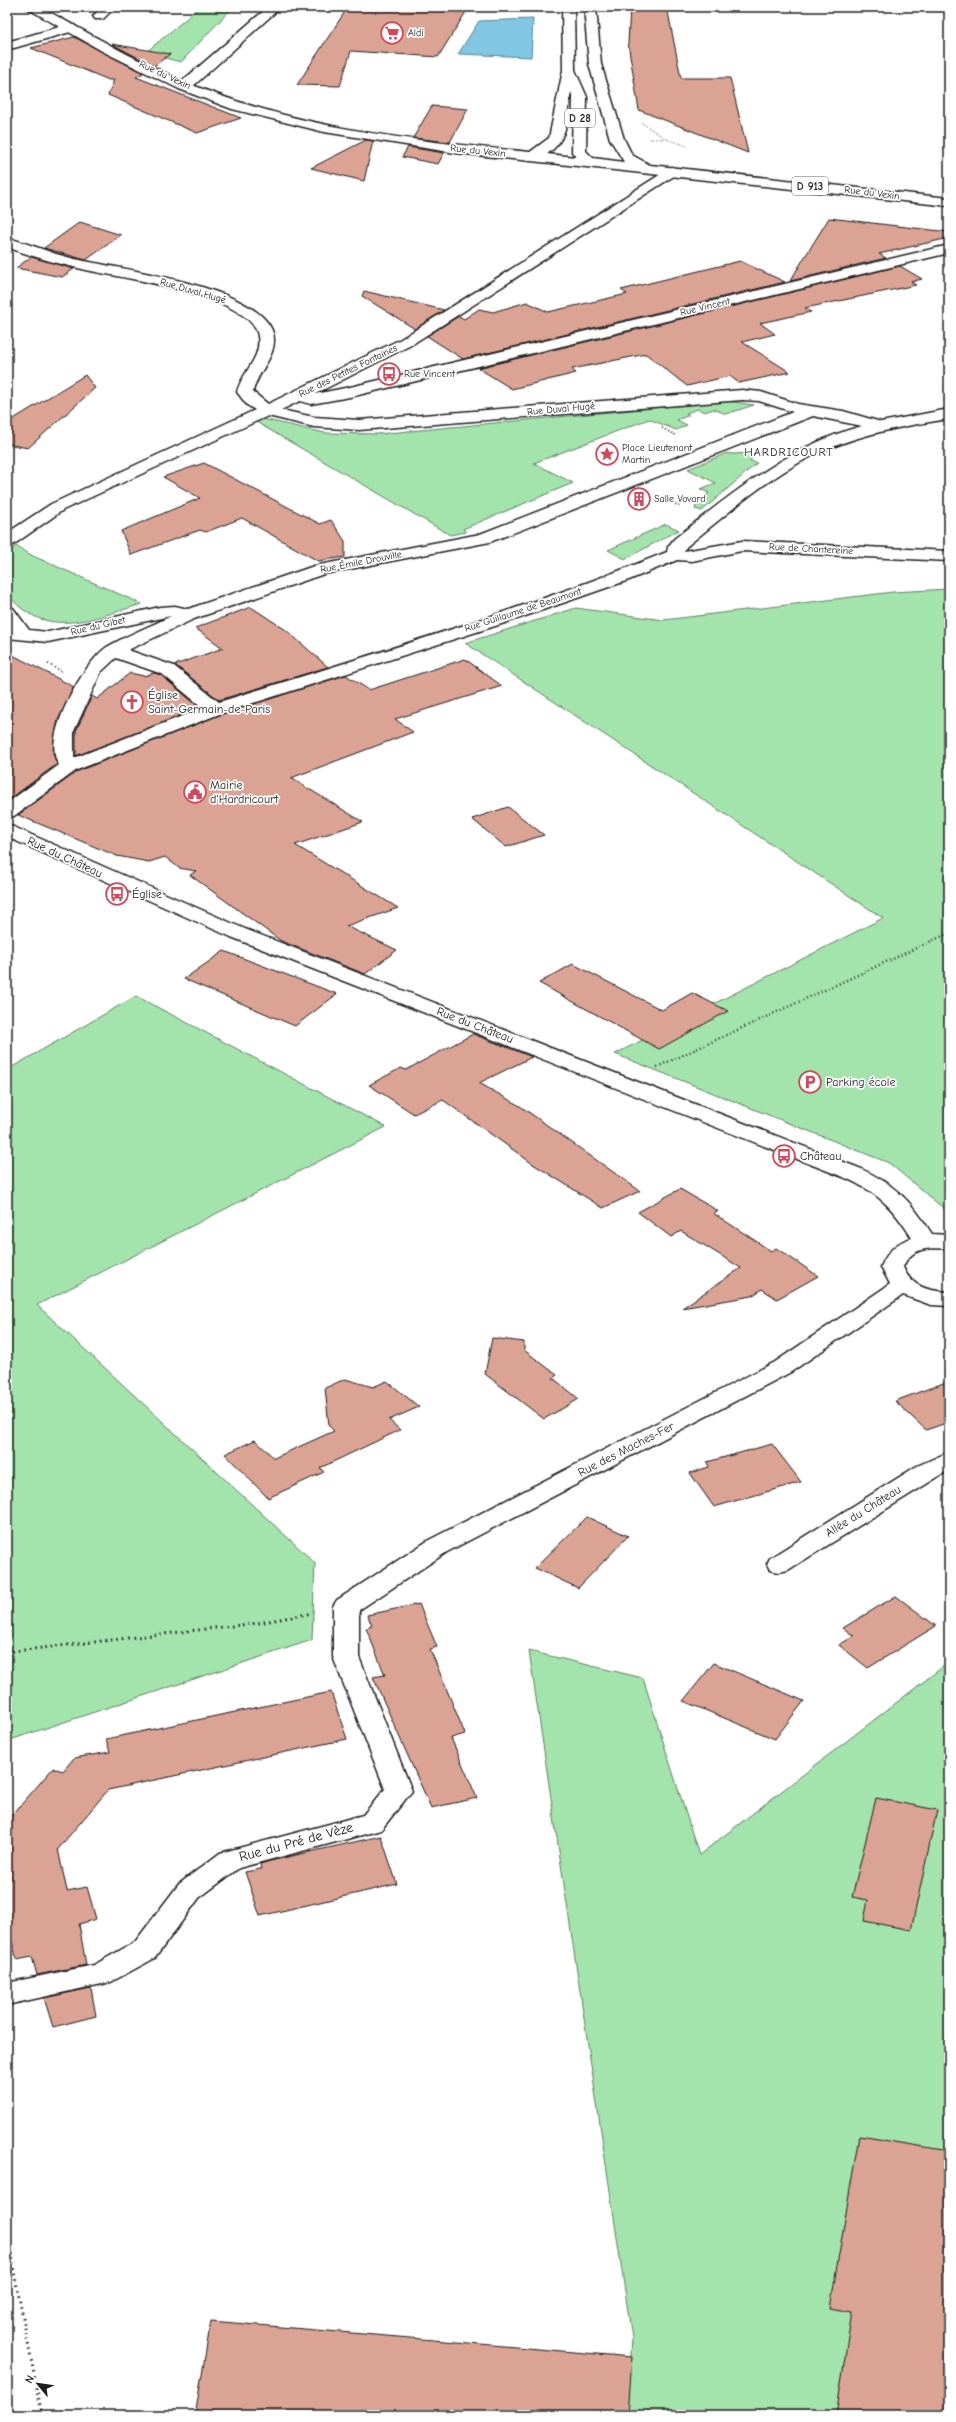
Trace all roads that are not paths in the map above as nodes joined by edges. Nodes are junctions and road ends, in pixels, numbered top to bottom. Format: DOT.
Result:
graph roads {
  1 [pos="31,7"];
  2 [pos="109,7"];
  3 [pos="275,7"];
  4 [pos="568,7"];
  5 [pos="590,7"];
  6 [pos="99,16"];
  7 [pos="70,28"];
  8 [pos="7,46"];
  9 [pos="569,70"];
  10 [pos="185,86"];
  11 [pos="621,150"];
  12 [pos="532,157"];
  13 [pos="590,162"];
  14 [pos="647,168"];
  15 [pos="672,171"];
  16 [pos="949,202"];
  17 [pos="7,242"];
  18 [pos="949,249"];
  19 [pos="294,398"];
  20 [pos="269,409"];
  21 [pos="802,411"];
  22 [pos="949,414"];
  23 [pos="325,424"];
  24 [pos="878,426"];
  25 [pos="850,435"];
  26 [pos="7,541"];
  27 [pos="675,555"];
  28 [pos="949,556"];
  29 [pos="7,612"];
  30 [pos="188,615"];
  31 [pos="15,634"];
  32 [pos="113,651"];
  33 [pos="216,709"];
  34 [pos="70,766"];
  35 [pos="7,812"];
  36 [pos="7,830"];
  37 [pos="925,1242"];
  38 [pos="949,1242"];
  39 [pos="903,1285"];
  40 [pos="949,1299"];
  41 [pos="949,1460"];
  42 [pos="779,1564"];
  43 [pos="346,1606"];
  44 [pos="7,1994"];
  1 -- 7 [label="street, Rue du Vexin / D 913"];
  2 -- 6 [label="street"];
  3 -- 10 [label="street"];
  4 -- 9 [label="street, D 28"];
  5 -- 11 [label="street, D 28"];
  7 -- 8 [label="street"];
  7 -- 10 [label="street, Rue du Vexin / D 913"];
  9 -- 12 [label="street"];
  9 -- 13 [label="street, D 28"];
  10 -- 12 [label="street, Rue du Vexin / D 913"];
  11 -- 13 [label="street"];
  11 -- 14 [label="street"];
  12 -- 13 [label="street, Rue du Vexin / D 913"];
  13 -- 14 [label="street, Rue du Vexin / D 913"];
  14 -- 15 [label="street, Rue du Vexin / D 913"];
  15 -- 16 [label="street, Rue du Vexin / D 913"];
  15 -- 19 [label="street, Rue des Petites Fontaines"];
  17 -- 20 [label="street, Rue Duval Hugé"];
  18 -- 19 [label="street, Rue Vincent"];
  19 -- 20 [label="street, Rue des Petites Fontaines"];
  19 -- 23 [label="street"];
  20 -- 23 [label="street, Rue Duval Hugé"];
  20 -- 26 [label="street, Rue des Petites Fontaines"];
  21 -- 23 [label="street, Rue Duval Hugé"];
  21 -- 24 [label="street, Rue Duval Hugé"];
  21 -- 25 [label="street, Rue Duval Hugé"];
  21 -- 30 [label="street, Rue Émile Drouville"];
  22 -- 24 [label="street"];
  24 -- 25 [label="street"];
  25 -- 27 [label="street"];
  27 -- 28 [label="street, Rue de Chantereine"];
  27 -- 33 [label="street, Rue Guillaume de Beaumont"];
  29 -- 31 [label="street"];
  30 -- 31 [label="street, Rue du Gibet"];
  30 -- 32 [label="street, Rue Émile Drouville"];
  32 -- 33 [label="street"];
  32 -- 34 [label="street, Rue Émile Drouville"];
  33 -- 34 [label="street, Rue Guillaume de Beaumont"];
  34 -- 35 [label="street"];
  36 -- 37 [label="street, Rue du Château"];
  37 -- 38 [label="street"];
  37 -- 39 [label="street"];
  39 -- 40 [label="street"];
  39 -- 43 [label="street, Rue des Maches-Fer"];
  41 -- 42 [label="street, Allée du Château"];
  43 -- 44 [label="street, Rue du Pré de Vèze"];
}
